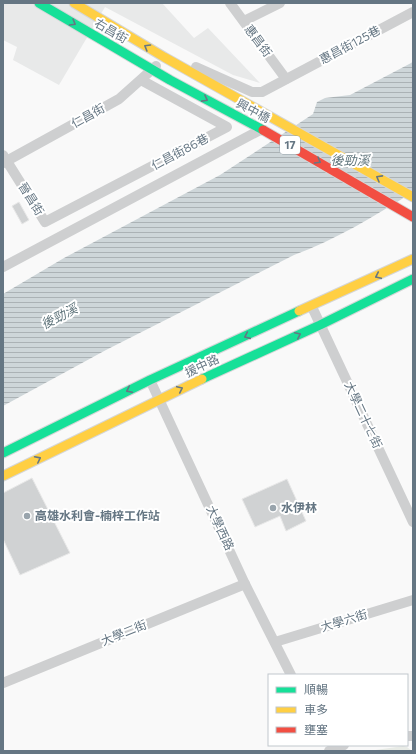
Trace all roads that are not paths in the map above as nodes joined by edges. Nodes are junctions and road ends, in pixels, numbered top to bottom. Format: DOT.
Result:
graph roads {
  1 [pos="39,3"];
  2 [pos="74,3"];
  3 [pos="230,3"];
  4 [pos="280,3"];
  5 [pos="413,12"];
  6 [pos="244,21"];
  7 [pos="164,57"];
  8 [pos="181,67"];
  9 [pos="153,69"];
  10 [pos="286,79"];
  11 [pos="142,80"];
  12 [pos="170,80"];
  13 [pos="262,129"];
  14 [pos="4,160"];
  15 [pos="413,197"];
  16 [pos="410,215"];
  17 [pos="45,222"];
  18 [pos="413,259"];
  19 [pos="3,267"];
  20 [pos="413,279"];
  21 [pos="312,307"];
  22 [pos="320,324"];
  23 [pos="150,380"];
  24 [pos="160,398"];
  25 [pos="3,453"];
  26 [pos="3,476"];
  27 [pos="411,512"];
  28 [pos="413,522"];
  29 [pos="245,584"];
  30 [pos="413,600"];
  31 [pos="275,642"];
  32 [pos="291,674"];
  33 [pos="3,683"];
  34 [pos="342,746"];
  35 [pos="329,751"];
  1 -- 9 [label="street, 右昌街 / 17, one-way"];
  7 -- 2 [label="street, 右昌街 / 17, one-way"];
  3 -- 6 [label="street, 惠昌街"];
  4 -- 6 [label="street"];
  5 -- 10 [label="street, 惠昌街125巷"];
  6 -- 10 [label="street, 惠昌街"];
  7 -- 8 [label="street, 右昌街 / 17"];
  7 -- 9 [label="street, 仁昌街"];
  7 -- 10 [label="street, 惠昌街125巷"];
  15 -- 8 [label="street, 興中橋 / 17, one-way"];
  9 -- 11 [label="street, 仁昌街"];
  9 -- 12 [label="street, 右昌街 / 17"];
  11 -- 14 [label="street, 仁昌街"];
  11 -- 17 [label="street, 仁昌街86巷"];
  12 -- 13 [label="street, 興中橋 / 17, one-way"];
  13 -- 16 [label="street, 興中橋 / 17, one-way"];
  13 -- 19 [label="street"];
  14 -- 17 [label="street, 晉昌街"];
  18 -- 21 [label="street, 援中路, one-way"];
  20 -- 22 [label="street, 援中路"];
  21 -- 22 [label="street, 大學二十七街"];
  21 -- 23 [label="street, 援中路, one-way"];
  24 -- 22 [label="street, 援中路, one-way"];
  22 -- 27 [label="street, 大學二十七街"];
  23 -- 24 [label="street, 大學西路"];
  23 -- 25 [label="street, 援中路, one-way"];
  26 -- 24 [label="street, 援中路, one-way"];
  24 -- 29 [label="street, 大學西路"];
  27 -- 28 [label="street, 大學二十七街"];
  29 -- 31 [label="street, 大學西路"];
  29 -- 33 [label="street, 大學二街"];
  30 -- 31 [label="street, 大學六街"];
  31 -- 32 [label="street, 大學西路"];
  34 -- 35 [label="street"];
}
